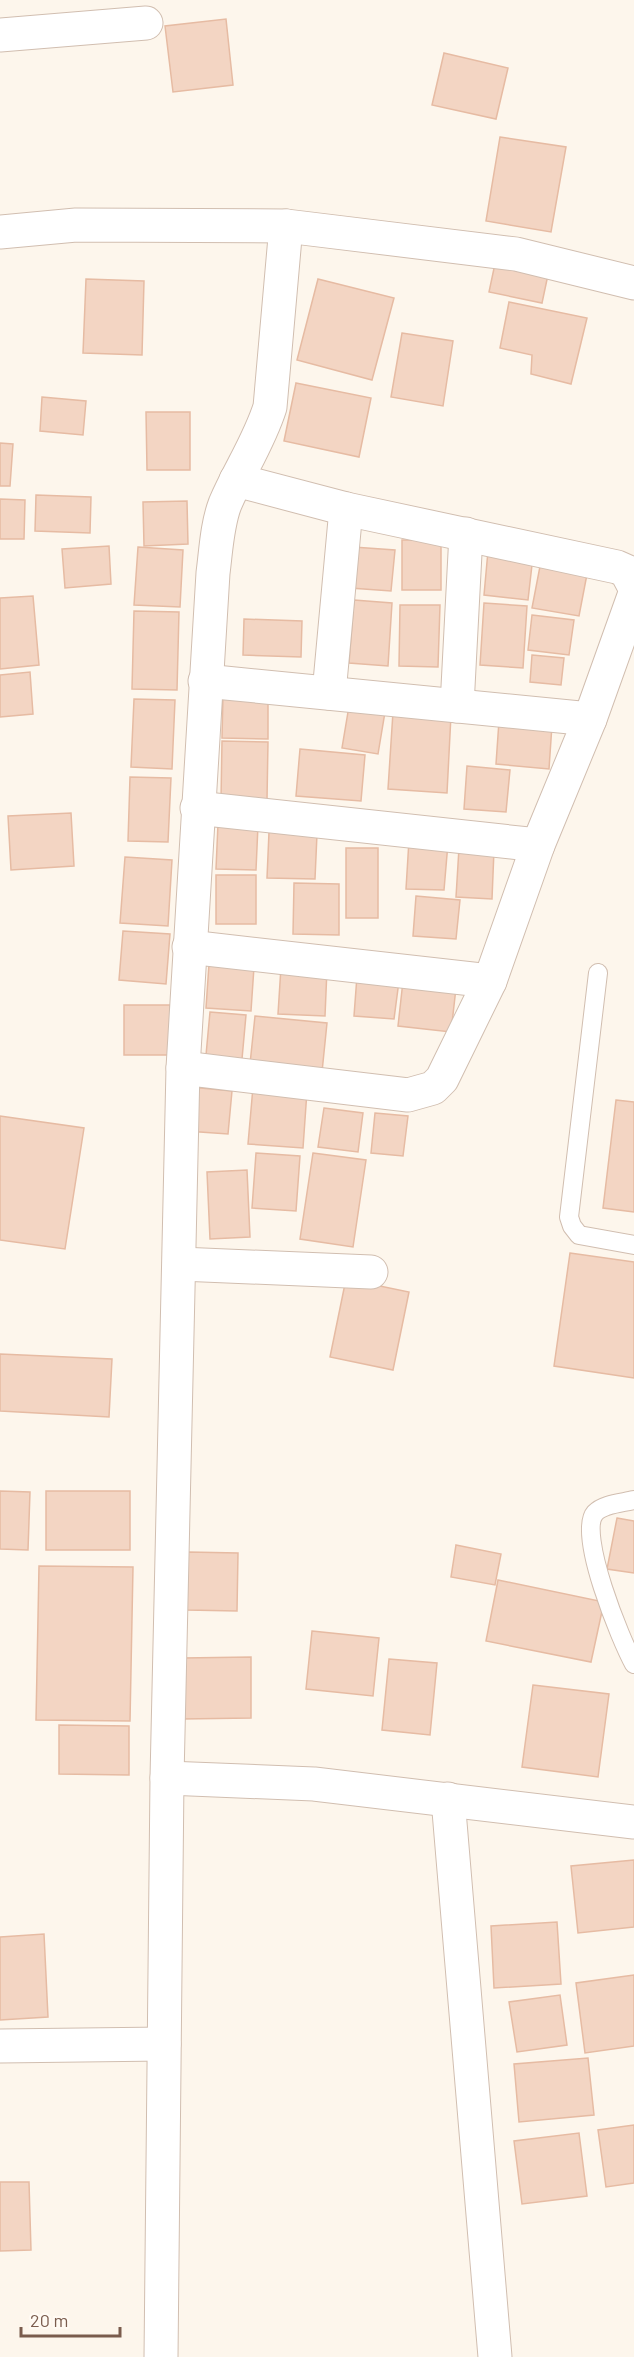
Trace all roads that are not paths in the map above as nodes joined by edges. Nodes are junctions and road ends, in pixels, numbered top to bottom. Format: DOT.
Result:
graph roads {
  1 [pos="146,23"];
  2 [pos="0,35"];
  3 [pos="286,226"];
  4 [pos="0,232"];
  5 [pos="634,283"];
  6 [pos="236,480"];
  7 [pos="346,509"];
  8 [pos="466,534"];
  9 [pos="634,586"];
  10 [pos="634,596"];
  11 [pos="205,681"];
  12 [pos="329,693"];
  13 [pos="457,706"];
  14 [pos="590,719"];
  15 [pos="197,808"];
  16 [pos="538,845"];
  17 [pos="189,947"];
  18 [pos="598,973"];
  19 [pos="490,981"];
  20 [pos="183,1068"];
  21 [pos="634,1245"];
  22 [pos="180,1264"];
  23 [pos="370,1272"];
  24 [pos="634,1500"];
  25 [pos="634,1664"];
  26 [pos="167,1778"];
  27 [pos="448,1799"];
  28 [pos="634,1822"];
  29 [pos="164,2044"];
  30 [pos="0,2046"];
  31 [pos="161,2357"];
  32 [pos="495,2357"];
  1 -- 2 [label="street"];
  3 -- 4 [label="street"];
  3 -- 5 [label="street"];
  3 -- 6 [label="street"];
  6 -- 7 [label="street"];
  6 -- 11 [label="street"];
  7 -- 8 [label="street"];
  7 -- 12 [label="street"];
  8 -- 9 [label="street"];
  8 -- 13 [label="street"];
  10 -- 14 [label="street"];
  11 -- 12 [label="street"];
  11 -- 15 [label="street"];
  12 -- 13 [label="street"];
  13 -- 14 [label="street"];
  14 -- 16 [label="street"];
  15 -- 16 [label="street"];
  15 -- 17 [label="street"];
  16 -- 19 [label="street"];
  17 -- 19 [label="street"];
  17 -- 20 [label="street"];
  18 -- 21 [label="lane"];
  19 -- 20 [label="street"];
  20 -- 22 [label="street"];
  22 -- 23 [label="street"];
  22 -- 26 [label="street"];
  24 -- 25 [label="lane"];
  26 -- 27 [label="street"];
  26 -- 29 [label="street"];
  27 -- 28 [label="street"];
  27 -- 32 [label="street"];
  29 -- 30 [label="street"];
  29 -- 31 [label="street"];
}
